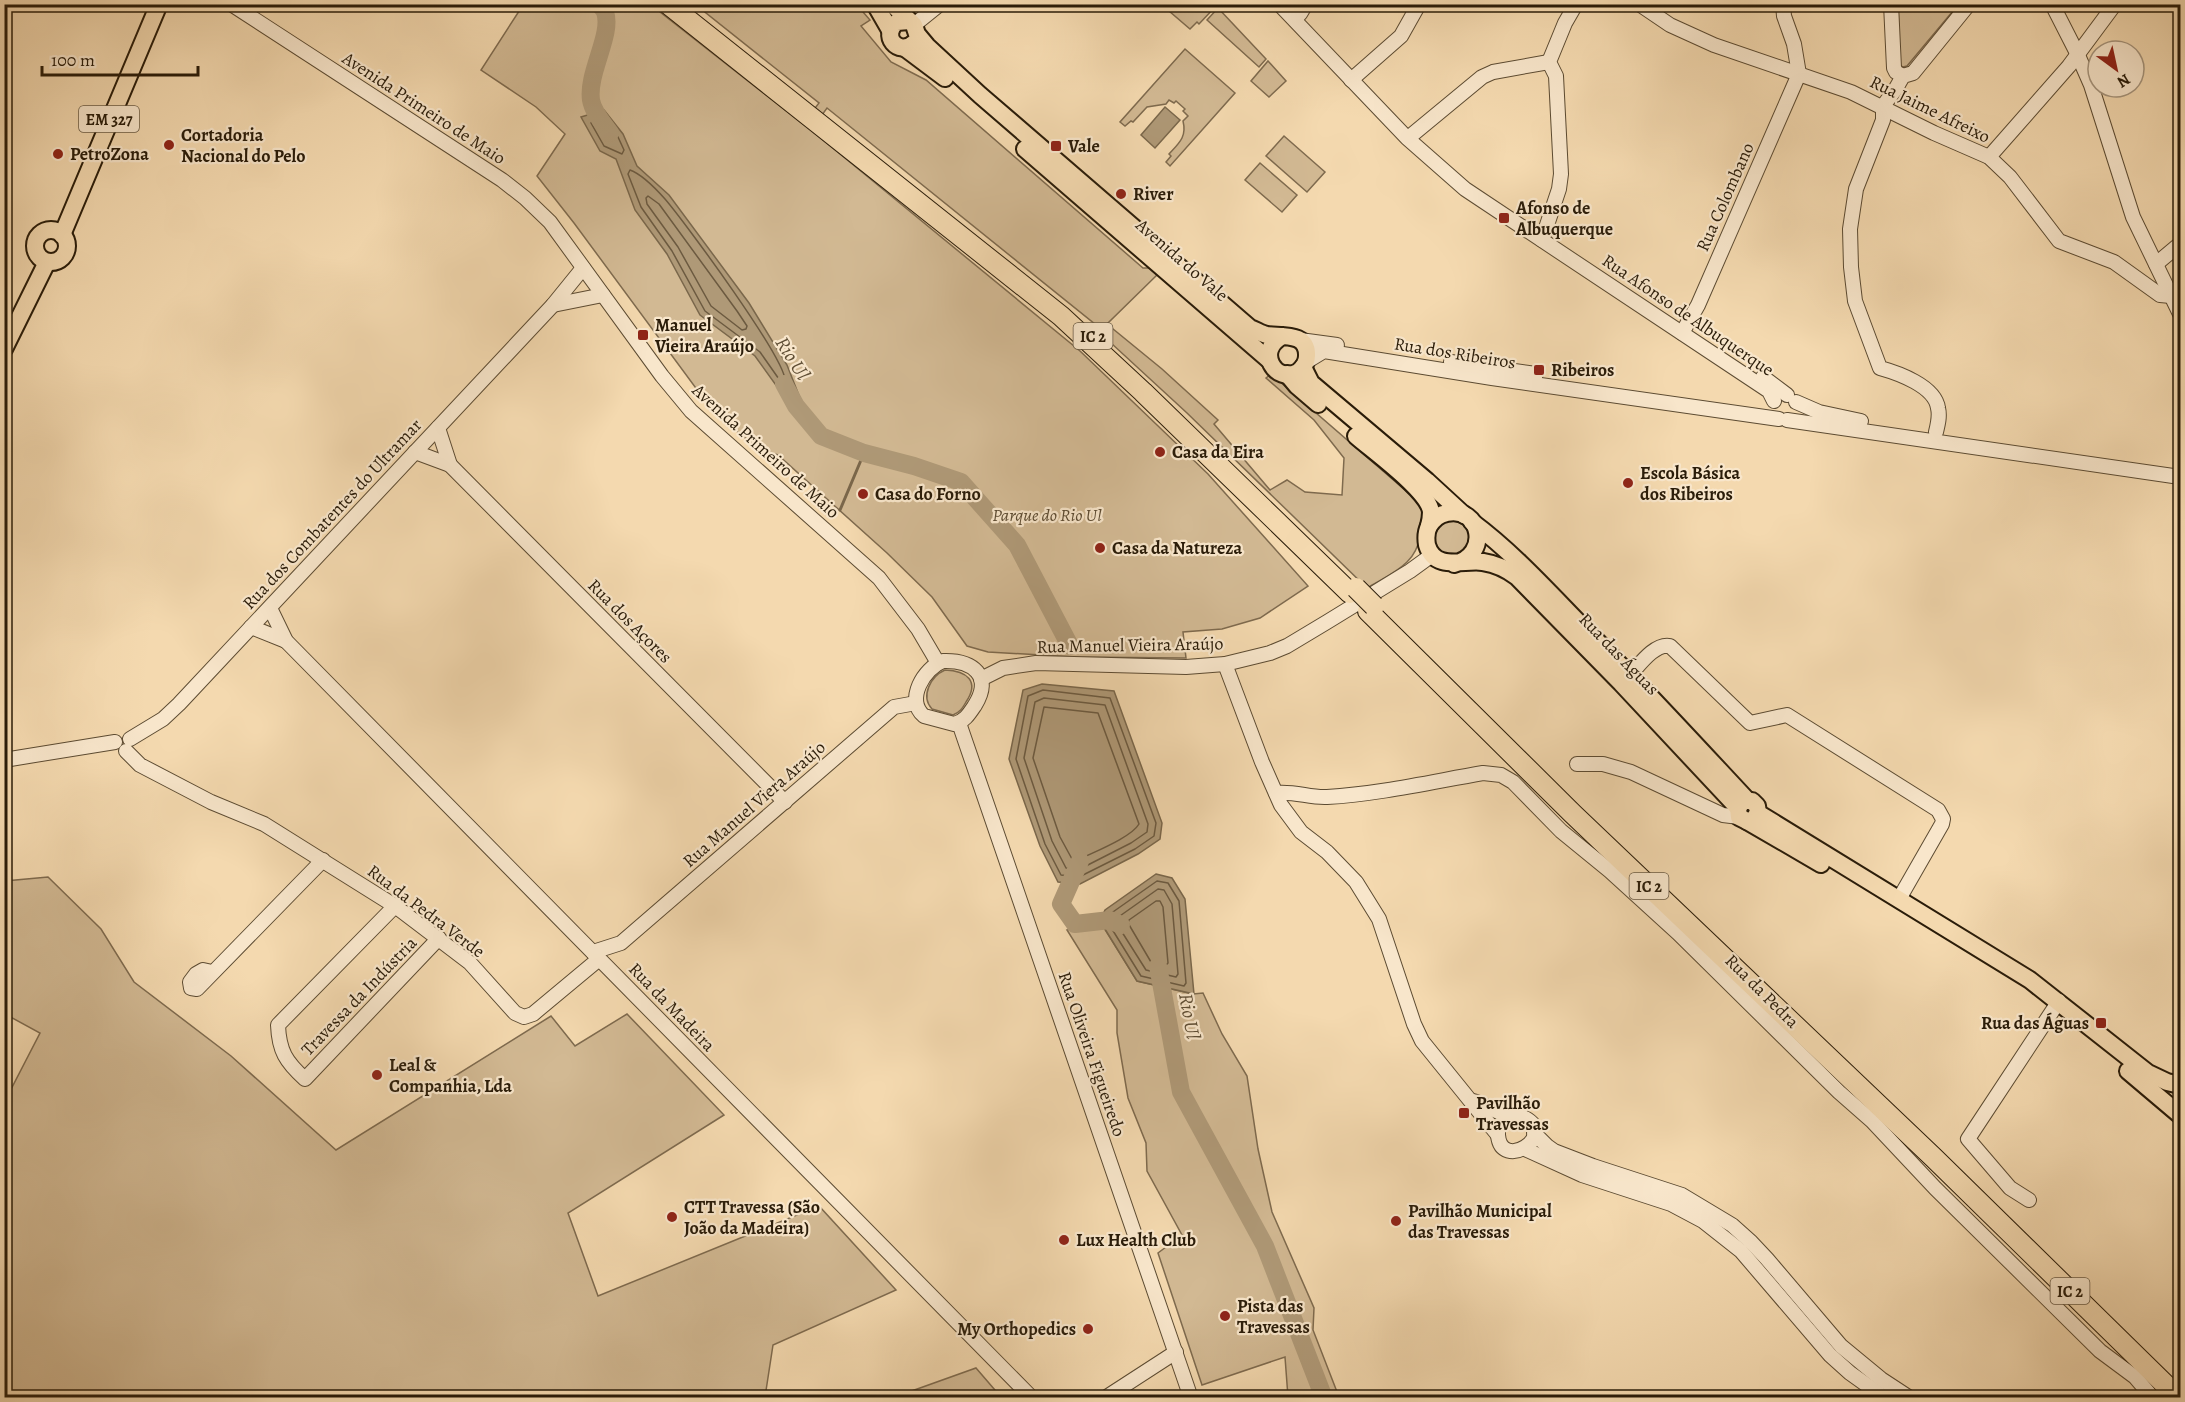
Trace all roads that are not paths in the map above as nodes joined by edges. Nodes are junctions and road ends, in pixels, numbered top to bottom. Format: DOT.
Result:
graph roads {
  1 [pos="147,4"];
  2 [pos="159,4"];
  3 [pos="231,4"];
  4 [pos="668,4"];
  5 [pos="682,4"];
  6 [pos="875,4"];
  7 [pos="892,4"];
  8 [pos="940,4"];
  9 [pos="1279,4"];
  10 [pos="1419,4"];
  11 [pos="1576,4"];
  12 [pos="1783,4"];
  13 [pos="1891,4"];
  14 [pos="1969,4"];
  15 [pos="2052,4"];
  16 [pos="2115,4"];
  17 [pos="1644,6"];
  18 [pos="1299,8"];
  19 [pos="914,27"];
  20 [pos="890,30"];
  21 [pos="905,48"];
  22 [pos="2077,52"];
  23 [pos="1549,62"];
  24 [pos="1799,74"];
  25 [pos="1903,76"];
  26 [pos="1354,78"];
  27 [pos="1883,106"];
  28 [pos="1413,134"];
  29 [pos="1989,157"];
  30 [pos="57,233"];
  31 [pos="1544,236"];
  32 [pos="2181,244"];
  33 [pos="47,262"];
  34 [pos="2156,264"];
  35 [pos="584,268"];
  36 [pos="603,295"];
  37 [pos="2171,296"];
  38 [pos="553,305"];
  39 [pos="2181,314"];
  40 [pos="1684,329"];
  41 [pos="1282,336"];
  42 [pos="1300,340"];
  43 [pos="4,349"];
  44 [pos="1269,360"];
  45 [pos="1305,364"];
  46 [pos="1287,374"];
  47 [pos="1792,398"];
  48 [pos="1773,403"];
  49 [pos="1783,419"];
  50 [pos="438,428"];
  51 [pos="1936,432"];
  52 [pos="415,452"];
  53 [pos="450,465"];
  54 [pos="2181,468"];
  55 [pos="2181,477"];
  56 [pos="1468,518"];
  57 [pos="1429,526"];
  58 [pos="1432,555"];
  59 [pos="1454,564"];
  60 [pos="1353,591"];
  61 [pos="270,608"];
  62 [pos="1371,609"];
  63 [pos="251,627"];
  64 [pos="286,641"];
  65 [pos="938,663"];
  66 [pos="1226,664"];
  67 [pos="1630,675"];
  68 [pos="981,679"];
  69 [pos="916,703"];
  70 [pos="959,723"];
  71 [pos="124,744"];
  72 [pos="4,760"];
  73 [pos="1577,764"];
  74 [pos="1276,793"];
  75 [pos="785,802"];
  76 [pos="1746,812"];
  77 [pos="323,860"];
  78 [pos="1899,899"];
  79 [pos="395,906"];
  80 [pos="439,938"];
  81 [pos="621,943"];
  82 [pos="601,960"];
  83 [pos="212,972"];
  84 [pos="2056,1005"];
  85 [pos="2181,1085"];
  86 [pos="1473,1101"];
  87 [pos="2181,1115"];
  88 [pos="1510,1116"];
  89 [pos="1534,1133"];
  90 [pos="1498,1135"];
  91 [pos="1525,1149"];
  92 [pos="2029,1200"];
  93 [pos="1176,1352"];
  94 [pos="2181,1387"];
  95 [pos="1032,1398"];
  96 [pos="1105,1398"];
  97 [pos="1191,1398"];
  98 [pos="1885,1398"];
  99 [pos="1910,1398"];
  100 [pos="2153,1398"];
  101 [pos="2179,1398"];
  1 -- 30 [label="main road, EM 327"];
  2 -- 30 [label="main road, EM 327"];
  3 -- 35 [label="street, Avenida Primeiro de Maio"];
  4 -- 60 [label="highway, IC 2"];
  5 -- 60 [label="highway, IC 2"];
  6 -- 20 [label="main road, Avenida do Vale"];
  7 -- 19 [label="main road, Avenida do Vale"];
  8 -- 19 [label="street"];
  9 -- 26 [label="street, Rua Afonso de Albuquerque"];
  10 -- 26 [label="street"];
  11 -- 23 [label="street"];
  12 -- 24 [label="street"];
  13 -- 25 [label="street"];
  14 -- 25 [label="street"];
  15 -- 22 [label="street"];
  16 -- 22 [label="street"];
  17 -- 24 [label="street, Rua Jaime Afreixo"];
  18 -- 26 [label="street, Rua Afonso de Albuquerque"];
  19 -- 20 [label="main road"];
  19 -- 21 [label="main road"];
  19 -- 41 [label="main road, Avenida do Vale"];
  20 -- 21 [label="main road, Avenida do Vale"];
  21 -- 44 [label="main road, Avenida do Vale"];
  22 -- 29 [label="street"];
  22 -- 34 [label="street"];
  23 -- 28 [label="street"];
  23 -- 31 [label="street"];
  24 -- 27 [label="street, Rua Jaime Afreixo"];
  24 -- 40 [label="street, Rua Colombano"];
  25 -- 27 [label="street"];
  26 -- 28 [label="street, Rua Afonso de Albuquerque"];
  26 -- 31 [label="street, Rua Afonso de Albuquerque"];
  27 -- 29 [label="street, Rua Jaime Afreixo"];
  27 -- 51 [label="street"];
  28 -- 31 [label="street, Rua Afonso de Albuquerque"];
  29 -- 37 [label="street, Rua Jaime Afreixo"];
  30 -- 33 [label="main road, EM 327"];
  30 -- 33 [label="main road, EM 327"];
  31 -- 40 [label="street, Rua Afonso de Albuquerque"];
  32 -- 34 [label="street"];
  33 -- 43 [label="main road, EM 327"];
  34 -- 37 [label="street"];
  35 -- 36 [label="street, Avenida Primeiro de Maio"];
  35 -- 38 [label="street, Rua dos Combatentes do Ultramar"];
  36 -- 38 [label="street"];
  36 -- 65 [label="street, Avenida Primeiro de Maio"];
  37 -- 39 [label="street"];
  38 -- 50 [label="street, Rua dos Combatentes do Ultramar"];
  40 -- 47 [label="street, Rua Afonso de Albuquerque"];
  40 -- 48 [label="street, Rua Afonso de Albuquerque"];
  41 -- 42 [label="main road, Avenida do Vale"];
  41 -- 44 [label="main road"];
  42 -- 45 [label="main road"];
  42 -- 48 [label="street, Rua dos Ribeiros"];
  44 -- 46 [label="main road, Avenida do Vale"];
  45 -- 46 [label="main road"];
  45 -- 49 [label="street, Rua dos Ribeiros"];
  45 -- 56 [label="main road"];
  46 -- 57 [label="main road, Avenida do Vale"];
  47 -- 48 [label="street, Rua Afonso de Albuquerque"];
  47 -- 49 [label="street"];
  47 -- 51 [label="street, Rua Afonso de Albuquerque"];
  48 -- 49 [label="street, Rua Afonso de Albuquerque"];
  49 -- 55 [label="street"];
  50 -- 52 [label="street, Rua dos Combatentes do Ultramar"];
  50 -- 53 [label="street, Rua dos Açores"];
  51 -- 54 [label="street, Rua Afonso de Albuquerque"];
  52 -- 53 [label="street, Rua dos Açores"];
  52 -- 61 [label="street, Rua dos Combatentes do Ultramar"];
  53 -- 75 [label="street, Rua dos Açores"];
  56 -- 57 [label="main road"];
  56 -- 59 [label="main road"];
  56 -- 67 [label="main road, Rua das Águas"];
  57 -- 58 [label="main road"];
  58 -- 59 [label="main road"];
  58 -- 66 [label="street, Rua Manuel Vieira Araújo"];
  59 -- 76 [label="main road, Rua das Águas"];
  60 -- 62 [label="highway, IC 2, bridge"];
  61 -- 63 [label="street, Rua dos Combatentes do Ultramar"];
  61 -- 64 [label="street, Rua da Madeira"];
  62 -- 94 [label="highway, IC 2"];
  62 -- 101 [label="highway, IC 2"];
  63 -- 64 [label="street, Rua da Madeira"];
  63 -- 71 [label="street, Rua dos Combatentes do Ultramar"];
  64 -- 82 [label="street, Rua da Madeira"];
  65 -- 68 [label="street"];
  65 -- 69 [label="street"];
  66 -- 68 [label="street, Rua Manuel Vieira Araújo"];
  66 -- 74 [label="street"];
  67 -- 76 [label="main road, Rua das Águas"];
  67 -- 78 [label="street, Rua das Águas"];
  68 -- 70 [label="street"];
  69 -- 70 [label="street"];
  69 -- 75 [label="street, Rua Manuel Viera Araújo"];
  70 -- 93 [label="street, Rua Oliveira Figueiredo"];
  71 -- 72 [label="street"];
  71 -- 77 [label="street, Rua da Pedra Verde"];
  73 -- 76 [label="street, Rua das Águas"];
  74 -- 86 [label="street"];
  74 -- 100 [label="street, Rua da Pedra"];
  75 -- 81 [label="street, Rua Manuel Viera Araújo"];
  76 -- 78 [label="main road, Rua das Águas"];
  76 -- 84 [label="main road, Rua das Águas"];
  77 -- 79 [label="street, Rua da Pedra Verde"];
  77 -- 83 [label="street"];
  78 -- 84 [label="main road, Rua das Águas"];
  79 -- 80 [label="street, Rua da Pedra Verde"];
  79 -- 80 [label="street, Travessa da Indústria"];
  80 -- 82 [label="street, Rua da Pedra Verde"];
  81 -- 82 [label="street, Rua Manuel Viera Araújo"];
  81 -- 82 [label="street, Rua Manuel Viera Araújo"];
  82 -- 95 [label="street, Rua da Madeira"];
  84 -- 85 [label="main road, Rua das Águas"];
  84 -- 87 [label="main road, Rua das Águas"];
  84 -- 92 [label="street"];
  86 -- 88 [label="street"];
  86 -- 90 [label="street"];
  88 -- 89 [label="street"];
  88 -- 90 [label="street"];
  89 -- 91 [label="street"];
  89 -- 99 [label="street"];
  90 -- 91 [label="street"];
  91 -- 98 [label="street"];
  93 -- 96 [label="street"];
  93 -- 97 [label="street, Rua Oliveira Figueiredo"];
}
